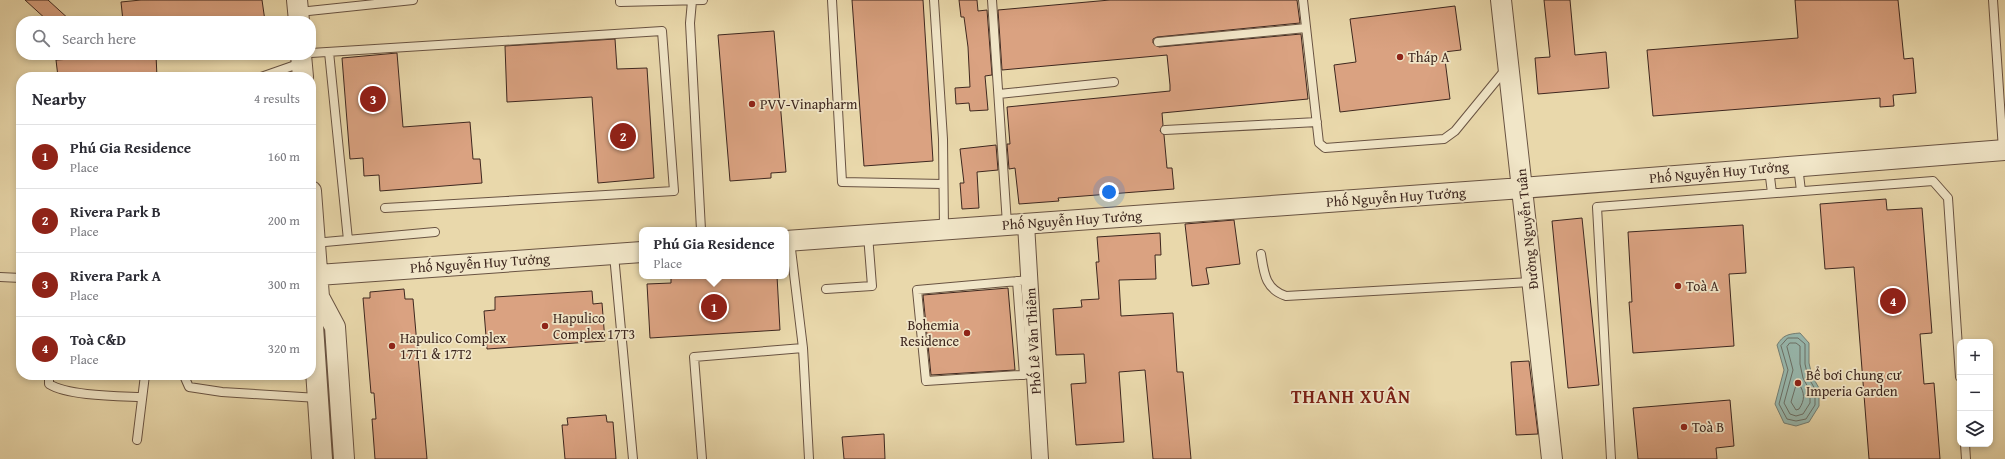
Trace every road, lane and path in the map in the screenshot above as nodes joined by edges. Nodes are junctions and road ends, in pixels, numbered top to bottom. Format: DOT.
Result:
graph roads {
  1 [pos="414,0"];
  2 [pos="620,0"];
  3 [pos="703,0"];
  4 [pos="832,0"];
  5 [pos="934,0"];
  6 [pos="992,0"];
  7 [pos="1303,0"];
  8 [pos="1501,0"];
  9 [pos="1993,0"];
  10 [pos="692,1"];
  11 [pos="298,11"];
  12 [pos="1306,28"];
  13 [pos="1158,42"];
  14 [pos="329,52"];
  15 [pos="316,57"];
  16 [pos="304,62"];
  17 [pos="1508,66"];
  18 [pos="275,72"];
  19 [pos="1114,82"];
  20 [pos="999,94"];
  21 [pos="1317,122"];
  22 [pos="1165,130"];
  23 [pos="2004,150"];
  24 [pos="1798,166"];
  25 [pos="1769,168"];
  26 [pos="943,184"];
  27 [pos="1522,188"];
  28 [pos="1801,191"];
  29 [pos="1772,193"];
  30 [pos="385,208"];
  31 [pos="1026,224"];
  32 [pos="1007,225"];
  33 [pos="700,227"];
  34 [pos="944,230"];
  35 [pos="435,232"];
  36 [pos="868,235"];
  37 [pos="348,240"];
  38 [pos="789,241"];
  39 [pos="316,243"];
  40 [pos="789,248"];
  41 [pos="639,252"];
  42 [pos="614,254"];
  43 [pos="1261,254"];
  44 [pos="316,262"];
  45 [pos="318,275"];
  46 [pos="0,277"];
  47 [pos="16,278"];
  48 [pos="1023,281"];
  49 [pos="1533,282"];
  50 [pos="826,289"];
  51 [pos="316,297"];
  52 [pos="316,309"];
  53 [pos="803,348"];
  54 [pos="316,369"];
  55 [pos="1029,375"];
  56 [pos="1960,375"];
  57 [pos="48,380"];
  58 [pos="144,380"];
  59 [pos="186,380"];
  60 [pos="141,398"];
  61 [pos="318,398"];
  62 [pos="137,440"];
  63 [pos="1964,447"];
  64 [pos="322,459"];
  65 [pos="344,459"];
  66 [pos="633,459"];
  67 [pos="702,459"];
  68 [pos="809,459"];
  69 [pos="1040,459"];
  70 [pos="1552,459"];
  71 [pos="1611,459"];
  72 [pos="1966,459"];
  1 -- 11 [label="lane"];
  2 -- 10 [label="lane"];
  3 -- 10 [label="lane"];
  4 -- 26 [label="lane"];
  5 -- 26 [label="lane"];
  6 -- 20 [label="lane"];
  7 -- 12 [label="lane"];
  8 -- 17 [label="street, Đường Nguyễn Tuân"];
  9 -- 23 [label="lane"];
  10 -- 33 [label="lane"];
  12 -- 13 [label="lane"];
  12 -- 21 [label="lane"];
  14 -- 15 [label="lane"];
  14 -- 30 [label="lane"];
  14 -- 37 [label="lane"];
  16 -- 18 [label="lane"];
  17 -- 21 [label="lane"];
  17 -- 27 [label="street, Đường Nguyễn Tuân"];
  19 -- 20 [label="lane"];
  20 -- 32 [label="lane"];
  21 -- 22 [label="lane"];
  23 -- 24 [label="street, Phố Nguyễn Huy Tưởng"];
  24 -- 25 [label="street, Phố Nguyễn Huy Tưởng"];
  24 -- 28 [label="lane"];
  25 -- 27 [label="street, Phố Nguyễn Huy Tưởng"];
  25 -- 29 [label="lane"];
  26 -- 34 [label="lane"];
  27 -- 31 [label="street, Phố Nguyễn Huy Tưởng"];
  27 -- 49 [label="street, Đường Nguyễn Tuân"];
  28 -- 29 [label="lane"];
  28 -- 56 [label="lane"];
  29 -- 71 [label="lane"];
  31 -- 32 [label="street, Phố Nguyễn Huy Tưởng"];
  31 -- 48 [label="street, Phố Lê Văn Thiêm"];
  32 -- 34 [label="street, Phố Nguyễn Huy Tưởng"];
  34 -- 36 [label="street, Phố Nguyễn Huy Tưởng"];
  35 -- 37 [label="lane"];
  36 -- 38 [label="street, Phố Nguyễn Huy Tưởng"];
  36 -- 50 [label="lane"];
  37 -- 39 [label="lane"];
  40 -- 53 [label="lane"];
  41 -- 42 [label="street, Phố Nguyễn Huy Tưởng"];
  42 -- 45 [label="street, Phố Nguyễn Huy Tưởng"];
  42 -- 66 [label="lane"];
  43 -- 49 [label="lane"];
  44 -- 45 [label="street"];
  45 -- 51 [label="street"];
  46 -- 47 [label="lane"];
  48 -- 55 [label="street, Phố Lê Văn Thiêm"];
  48 -- 55 [label="lane"];
  49 -- 70 [label="street, Đường Nguyễn Tuân"];
  52 -- 65 [label="street"];
  53 -- 67 [label="lane"];
  53 -- 68 [label="lane"];
  54 -- 61 [label="street"];
  55 -- 69 [label="street, Phố Lê Văn Thiêm"];
  57 -- 60 [label="lane"];
  58 -- 60 [label="lane"];
  59 -- 61 [label="lane"];
  60 -- 62 [label="lane"];
  61 -- 64 [label="street"];
  63 -- 72 [label="lane"];
}
